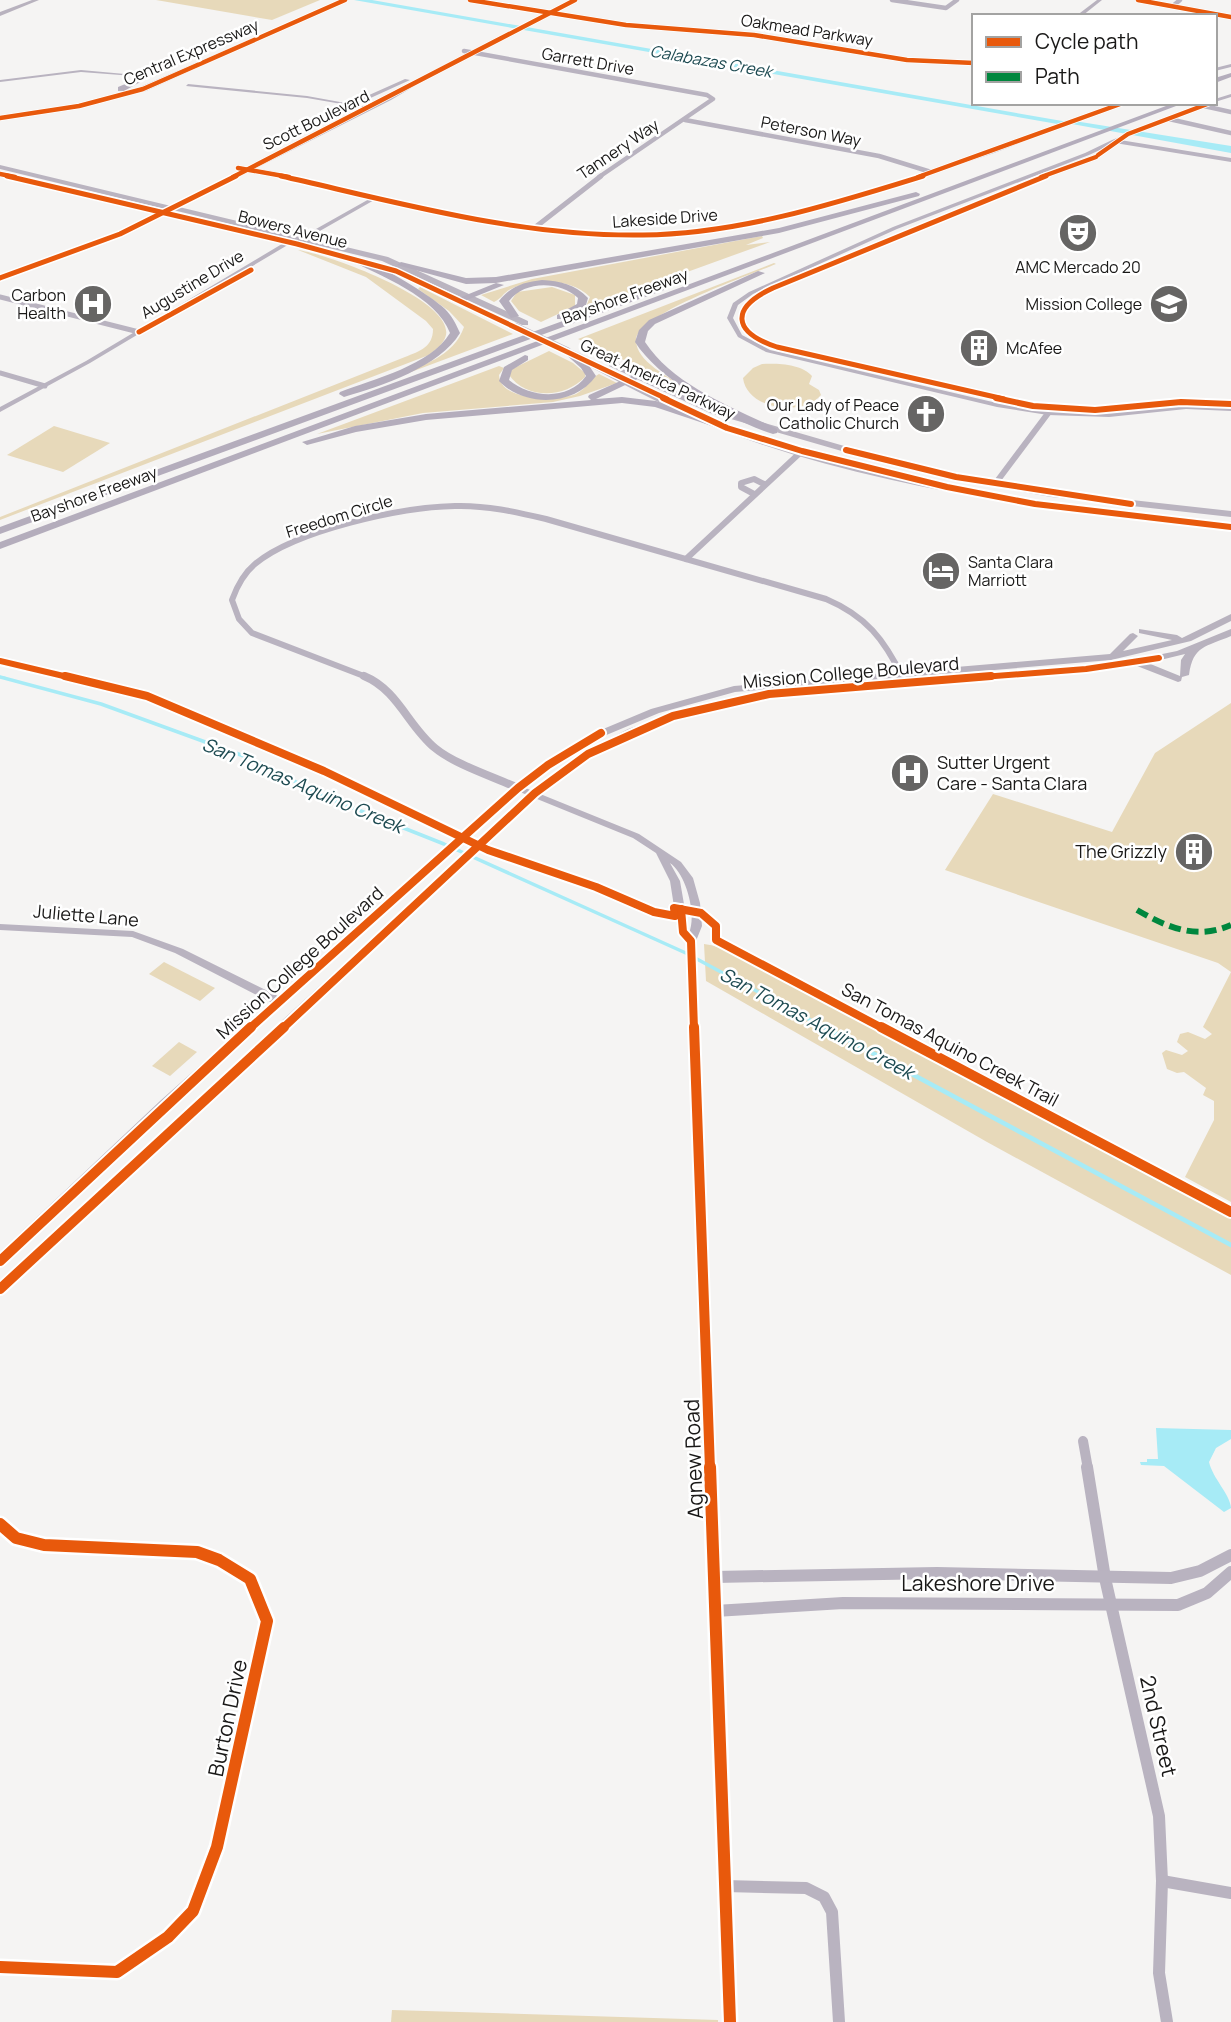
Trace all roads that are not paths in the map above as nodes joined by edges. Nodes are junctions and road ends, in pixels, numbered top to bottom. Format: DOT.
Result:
graph roads {
  1 [pos="37,0"];
  2 [pos="328,0"];
  3 [pos="345,0"];
  4 [pos="470,0"];
  5 [pos="489,0"];
  6 [pos="565,0"];
  7 [pos="575,0"];
  8 [pos="892,0"];
  9 [pos="957,0"];
  10 [pos="1089,0"];
  11 [pos="1100,0"];
  12 [pos="1138,0"];
  13 [pos="1180,0"];
  14 [pos="1174,5"];
  15 [pos="548,11"];
  16 [pos="0,14"];
  17 [pos="1074,14"];
  18 [pos="1081,14"];
  19 [pos="1217,14"];
  20 [pos="468,52"];
  21 [pos="207,54"];
  22 [pos="972,63"];
  23 [pos="178,74"];
  24 [pos="134,75"];
  25 [pos="0,81"];
  26 [pos="188,85"];
  27 [pos="143,89"];
  28 [pos="707,95"];
  29 [pos="75,102"];
  30 [pos="351,105"];
  31 [pos="1117,105"];
  32 [pos="1151,105"];
  33 [pos="1176,105"];
  34 [pos="1204,105"];
  35 [pos="1210,105"];
  36 [pos="371,108"];
  37 [pos="1231,113"];
  38 [pos="0,116"];
  39 [pos="1169,119"];
  40 [pos="685,120"];
  41 [pos="1231,133"];
  42 [pos="1114,141"];
  43 [pos="1231,160"];
  44 [pos="0,167"];
  45 [pos="238,167"];
  46 [pos="248,169"];
  47 [pos="931,172"];
  48 [pos="0,174"];
  49 [pos="916,194"];
  50 [pos="376,197"];
  51 [pos="163,209"];
  52 [pos="891,214"];
  53 [pos="533,229"];
  54 [pos="296,241"];
  55 [pos="350,257"];
  56 [pos="401,265"];
  57 [pos="0,272"];
  58 [pos="548,272"];
  59 [pos="0,278"];
  60 [pos="0,297"];
  61 [pos="464,298"];
  62 [pos="632,311"];
  63 [pos="518,322"];
  64 [pos="139,332"];
  65 [pos="571,349"];
  66 [pos="0,373"];
  67 [pos="639,376"];
  68 [pos="627,382"];
  69 [pos="45,386"];
  70 [pos="387,389"];
  71 [pos="557,406"];
  72 [pos="1231,406"];
  73 [pos="1206,407"];
  74 [pos="0,410"];
  75 [pos="1050,411"];
  76 [pos="1231,417"];
  77 [pos="727,428"];
  78 [pos="773,431"];
  79 [pos="802,451"];
  80 [pos="186,463"];
  81 [pos="190,475"];
  82 [pos="764,484"];
  83 [pos="995,484"];
  84 [pos="754,494"];
  85 [pos="1231,514"];
  86 [pos="1231,527"];
  87 [pos="0,531"];
  88 [pos="0,546"];
  89 [pos="686,559"];
  90 [pos="1231,617"];
  91 [pos="1231,632"];
  92 [pos="1137,634"];
  93 [pos="1188,639"];
  94 [pos="1194,649"];
  95 [pos="1111,657"];
  96 [pos="1139,663"];
  97 [pos="903,679"];
  98 [pos="518,788"];
  99 [pos="535,793"];
  100 [pos="0,927"];
  101 [pos="280,1002"];
  102 [pos="299,1012"];
  103 [pos="0,1261"];
  104 [pos="0,1289"];
  105 [pos="1083,1441"];
  106 [pos="0,1524"];
  107 [pos="1231,1555"];
  108 [pos="1231,1572"];
  109 [pos="715,1577"];
  110 [pos="1105,1578"];
  111 [pos="1111,1606"];
  112 [pos="715,1611"];
  113 [pos="1162,1881"];
  114 [pos="725,1886"];
  115 [pos="1231,1893"];
  116 [pos="0,1968"];
  117 [pos="730,2022"];
  118 [pos="839,2022"];
  119 [pos="1167,2022"];
  1 -- 16 [label="main road"];
  2 -- 21 [label="highway, Central Expressway"];
  3 -- 23 [label="highway, Central Expressway"];
  4 -- 15 [label="main road, Oakmead Parkway"];
  5 -- 15 [label="main road, Oakmead Parkway"];
  6 -- 15 [label="main road"];
  7 -- 15 [label="main road"];
  8 -- 9 [label="street"];
  10 -- 17 [label="main road"];
  11 -- 18 [label="main road"];
  12 -- 14 [label="street"];
  13 -- 14 [label="street"];
  14 -- 19 [label="street"];
  15 -- 20 [label="main road, Scott Boulevard"];
  15 -- 22 [label="main road, Oakmead Parkway"];
  20 -- 28 [label="street, Garrett Drive"];
  20 -- 30 [label="main road, Scott Boulevard"];
  20 -- 36 [label="main road, Scott Boulevard"];
  21 -- 24 [label="highway"];
  21 -- 29 [label="highway, Central Expressway"];
  23 -- 26 [label="highway"];
  23 -- 27 [label="highway, Central Expressway"];
  24 -- 25 [label="street"];
  24 -- 29 [label="highway"];
  26 -- 27 [label="highway"];
  26 -- 30 [label="street"];
  27 -- 38 [label="highway, Central Expressway"];
  28 -- 40 [label="street, Tannery Way"];
  29 -- 38 [label="highway, Central Expressway"];
  30 -- 36 [label="street"];
  30 -- 45 [label="main road, Scott Boulevard"];
  31 -- 47 [label="street, Lakeside Drive"];
  32 -- 49 [label="highway, Bayshore Freeway"];
  33 -- 52 [label="highway, Bayshore Freeway"];
  34 -- 39 [label="street"];
  35 -- 37 [label="street"];
  36 -- 46 [label="main road, Scott Boulevard"];
  39 -- 41 [label="street"];
  39 -- 42 [label="street"];
  40 -- 47 [label="street, Peterson Way"];
  40 -- 53 [label="street, Tannery Way"];
  42 -- 43 [label="street"];
  42 -- 75 [label="street"];
  42 -- 75 [label="street"];
  44 -- 51 [label="main road, Bowers Avenue"];
  45 -- 46 [label="street, Lakeside Drive"];
  45 -- 51 [label="main road, Scott Boulevard"];
  46 -- 50 [label="street, Lakeside Drive"];
  46 -- 51 [label="main road, Scott Boulevard"];
  47 -- 53 [label="street, Lakeside Drive"];
  48 -- 51 [label="main road, Bowers Avenue"];
  49 -- 58 [label="highway"];
  49 -- 70 [label="highway, Bayshore Freeway"];
  50 -- 53 [label="street, Lakeside Drive"];
  50 -- 54 [label="street, Augustine Drive"];
  51 -- 54 [label="main road, Bowers Avenue"];
  51 -- 54 [label="main road, Bowers Avenue"];
  51 -- 57 [label="main road, Scott Boulevard"];
  51 -- 59 [label="main road, Scott Boulevard"];
  52 -- 62 [label="highway, Bayshore Freeway"];
  52 -- 78 [label="highway"];
  54 -- 55 [label="main road, Bowers Avenue"];
  54 -- 56 [label="main road, Bowers Avenue"];
  54 -- 64 [label="street, Augustine Drive"];
  55 -- 61 [label="main road, Bowers Avenue"];
  55 -- 80 [label="highway"];
  56 -- 58 [label="highway"];
  56 -- 61 [label="main road, Bowers Avenue"];
  58 -- 61 [label="highway"];
  60 -- 64 [label="street"];
  61 -- 63 [label="main road, Bowers Avenue"];
  62 -- 65 [label="highway"];
  62 -- 81 [label="highway, Bayshore Freeway"];
  63 -- 65 [label="main road, Bowers Avenue, bridge"];
  63 -- 70 [label="highway"];
  64 -- 69 [label="street, Augustine Drive"];
  65 -- 67 [label="main road, Great America Parkway"];
  65 -- 68 [label="main road, Great America Parkway"];
  66 -- 69 [label="street"];
  67 -- 68 [label="highway"];
  67 -- 78 [label="main road, Great America Parkway"];
  68 -- 71 [label="highway"];
  68 -- 77 [label="main road, Great America Parkway"];
  69 -- 74 [label="street, Augustine Drive"];
  70 -- 80 [label="highway, Bayshore Freeway"];
  71 -- 77 [label="highway"];
  71 -- 81 [label="highway"];
  72 -- 73 [label="street"];
  72 -- 75 [label="street"];
  73 -- 75 [label="street"];
  73 -- 76 [label="street"];
  75 -- 83 [label="street"];
  77 -- 79 [label="main road, Great America Parkway"];
  78 -- 83 [label="main road, Great America Parkway"];
  79 -- 82 [label="street"];
  79 -- 86 [label="main road, Great America Parkway"];
  80 -- 87 [label="highway, Bayshore Freeway"];
  81 -- 88 [label="highway, Bayshore Freeway"];
  82 -- 84 [label="street"];
  82 -- 84 [label="street"];
  83 -- 85 [label="main road, Great America Parkway"];
  84 -- 89 [label="street"];
  89 -- 97 [label="street, Freedom Circle"];
  89 -- 98 [label="street, Freedom Circle"];
  90 -- 93 [label="main road, Mission College Boulevard"];
  91 -- 94 [label="main road, Mission College Boulevard"];
  92 -- 93 [label="main road"];
  92 -- 95 [label="main road"];
  93 -- 95 [label="main road, Mission College Boulevard"];
  94 -- 96 [label="main road, Mission College Boulevard"];
  94 -- 96 [label="main road"];
  95 -- 97 [label="main road, Mission College Boulevard"];
  96 -- 97 [label="main road, Mission College Boulevard"];
  97 -- 98 [label="main road, Mission College Boulevard"];
  97 -- 99 [label="main road, Mission College Boulevard"];
  98 -- 99 [label="street, Agnew Road"];
  98 -- 101 [label="main road, Mission College Boulevard"];
  99 -- 102 [label="main road, Mission College Boulevard"];
  99 -- 109 [label="street, Agnew Road"];
  100 -- 101 [label="street, Juliette Lane"];
  101 -- 102 [label="main road"];
  101 -- 103 [label="main road, Mission College Boulevard"];
  102 -- 104 [label="main road, Mission College Boulevard"];
  105 -- 110 [label="street, 2nd Street"];
  106 -- 116 [label="street, Burton Drive"];
  107 -- 110 [label="street, Lakeshore Drive"];
  108 -- 111 [label="street, Lakeshore Drive"];
  109 -- 110 [label="street, Lakeshore Drive"];
  109 -- 112 [label="street, Agnew Road"];
  110 -- 111 [label="street, 2nd Street"];
  111 -- 112 [label="street, Lakeshore Drive"];
  111 -- 113 [label="street, 2nd Street"];
  112 -- 114 [label="street, Agnew Road"];
  113 -- 115 [label="street"];
  113 -- 119 [label="street, 2nd Street"];
  114 -- 117 [label="street, Agnew Road"];
  114 -- 118 [label="street"];
}
